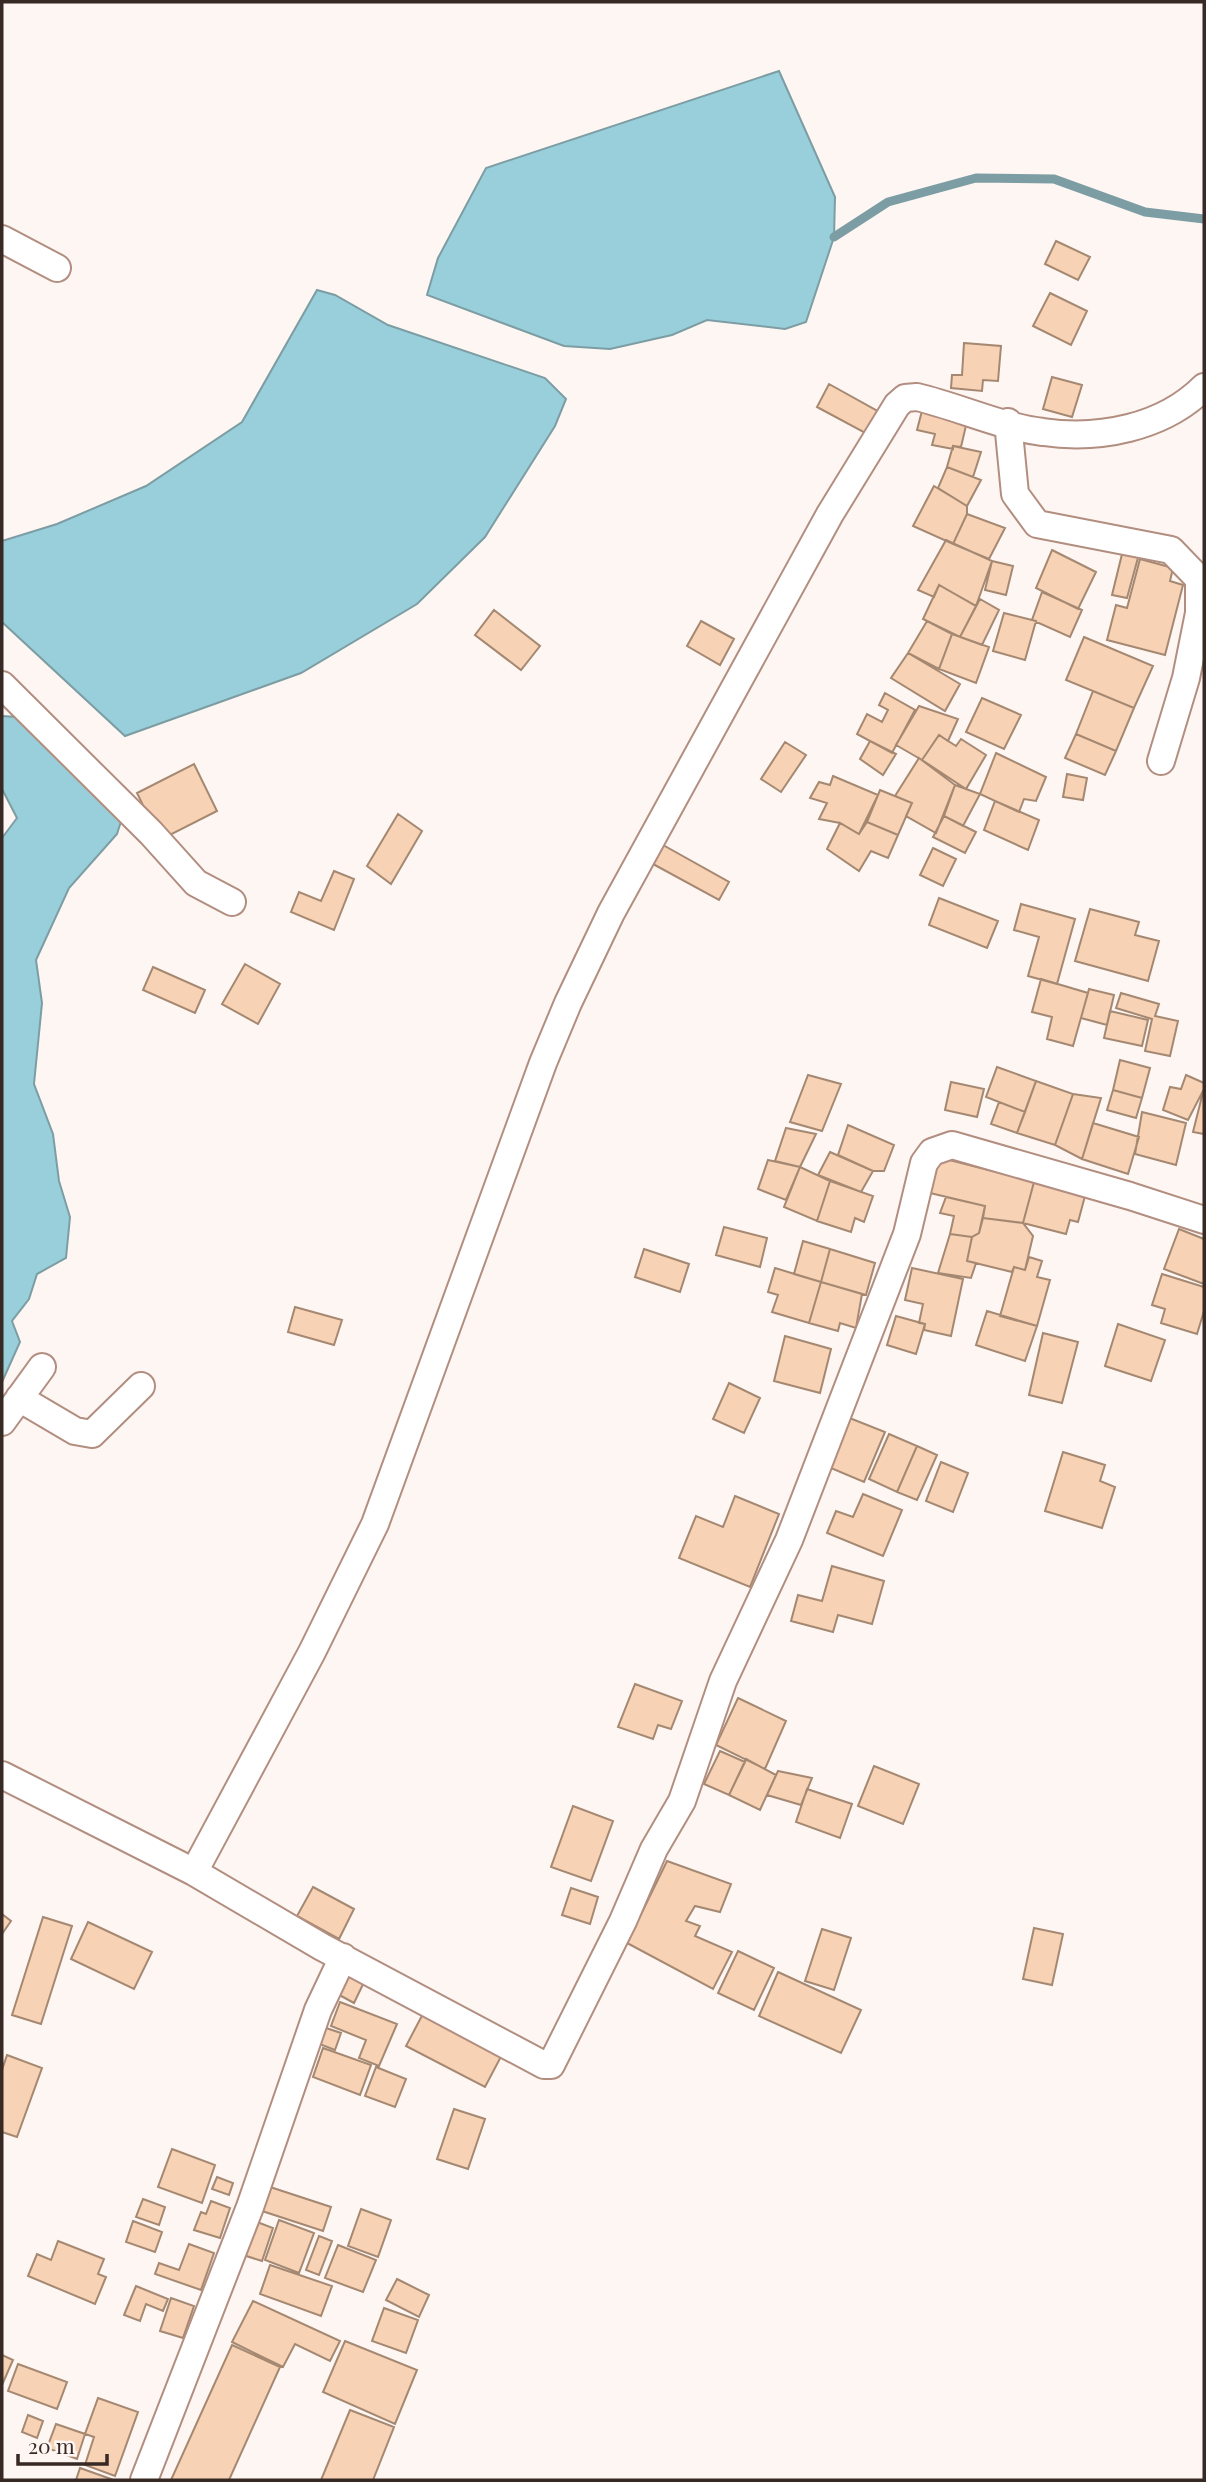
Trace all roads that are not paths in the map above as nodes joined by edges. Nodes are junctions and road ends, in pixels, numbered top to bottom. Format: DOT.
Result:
graph roads {
  1 [pos="2,239"];
  2 [pos="57,268"];
  3 [pos="1204,387"];
  4 [pos="1008,422"];
  5 [pos="1202,614"];
  6 [pos="2,685"];
  7 [pos="1161,761"];
  8 [pos="232,902"];
  9 [pos="1204,1220"];
  10 [pos="42,1367"];
  11 [pos="141,1386"];
  12 [pos="19,1398"];
  13 [pos="2,1422"];
  14 [pos="2,1775"];
  15 [pos="194,1872"];
  16 [pos="343,1957"];
  17 [pos="144,2480"];
  1 -- 2 [label="street"];
  3 -- 4 [label="street"];
  4 -- 5 [label="street"];
  4 -- 15 [label="street"];
  5 -- 7 [label="street"];
  6 -- 8 [label="street"];
  9 -- 16 [label="street"];
  10 -- 12 [label="street"];
  11 -- 12 [label="street"];
  12 -- 13 [label="street"];
  14 -- 15 [label="street"];
  15 -- 16 [label="street"];
  16 -- 17 [label="street"];
}
